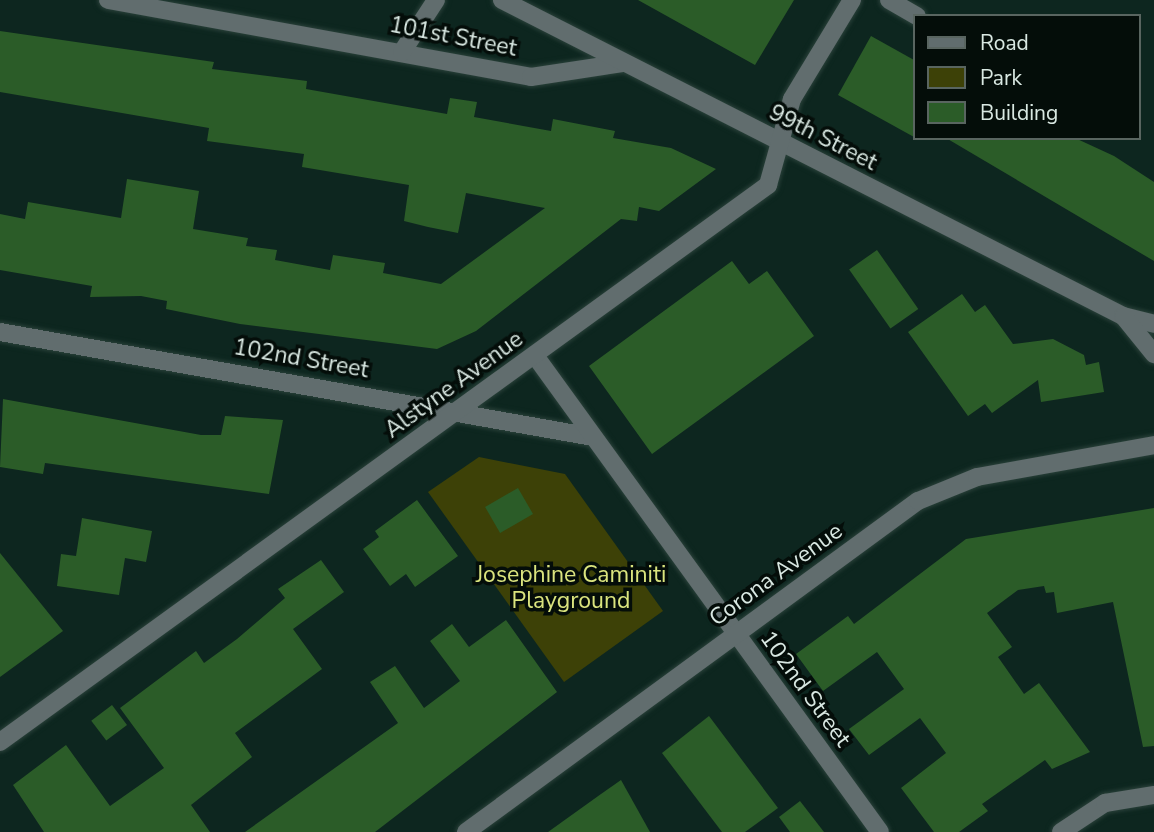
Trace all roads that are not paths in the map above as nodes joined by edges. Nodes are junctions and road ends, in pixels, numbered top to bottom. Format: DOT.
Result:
graph roads {
  1 [pos="108,0"];
  2 [pos="436,0"];
  3 [pos="502,0"];
  4 [pos="852,0"];
  5 [pos="889,0"];
  6 [pos="914,14"];
  7 [pos="402,52"];
  8 [pos="624,63"];
  9 [pos="779,145"];
  10 [pos="1123,316"];
  11 [pos="1154,324"];
  12 [pos="0,332"];
  13 [pos="1154,354"];
  14 [pos="536,357"];
  15 [pos="460,411"];
  16 [pos="593,437"];
  17 [pos="1154,445"];
  18 [pos="735,635"];
  19 [pos="0,742"];
  20 [pos="1154,795"];
  21 [pos="466,832"];
  22 [pos="880,832"];
  23 [pos="1062,832"];
  1 -- 7 [label="street, 101st Street"];
  2 -- 7 [label="street"];
  3 -- 8 [label="street, 99th Street"];
  4 -- 9 [label="street, Alstyne Avenue"];
  5 -- 6 [label="street"];
  7 -- 8 [label="street, 101st Street"];
  8 -- 9 [label="street, 99th Street"];
  9 -- 10 [label="street, 99th Street"];
  9 -- 14 [label="street, Alstyne Avenue"];
  10 -- 11 [label="street, 99th Street"];
  10 -- 13 [label="street, 99th Street"];
  12 -- 15 [label="street, 102nd Street"];
  14 -- 15 [label="street, Alstyne Avenue"];
  14 -- 16 [label="street, 102nd Street"];
  15 -- 16 [label="street, 102nd Street"];
  15 -- 19 [label="street, Alstyne Avenue"];
  16 -- 18 [label="street, 102nd Street"];
  17 -- 18 [label="street, Corona Avenue"];
  18 -- 21 [label="street, Corona Avenue"];
  18 -- 22 [label="street, 102nd Street"];
  20 -- 23 [label="street"];
}
